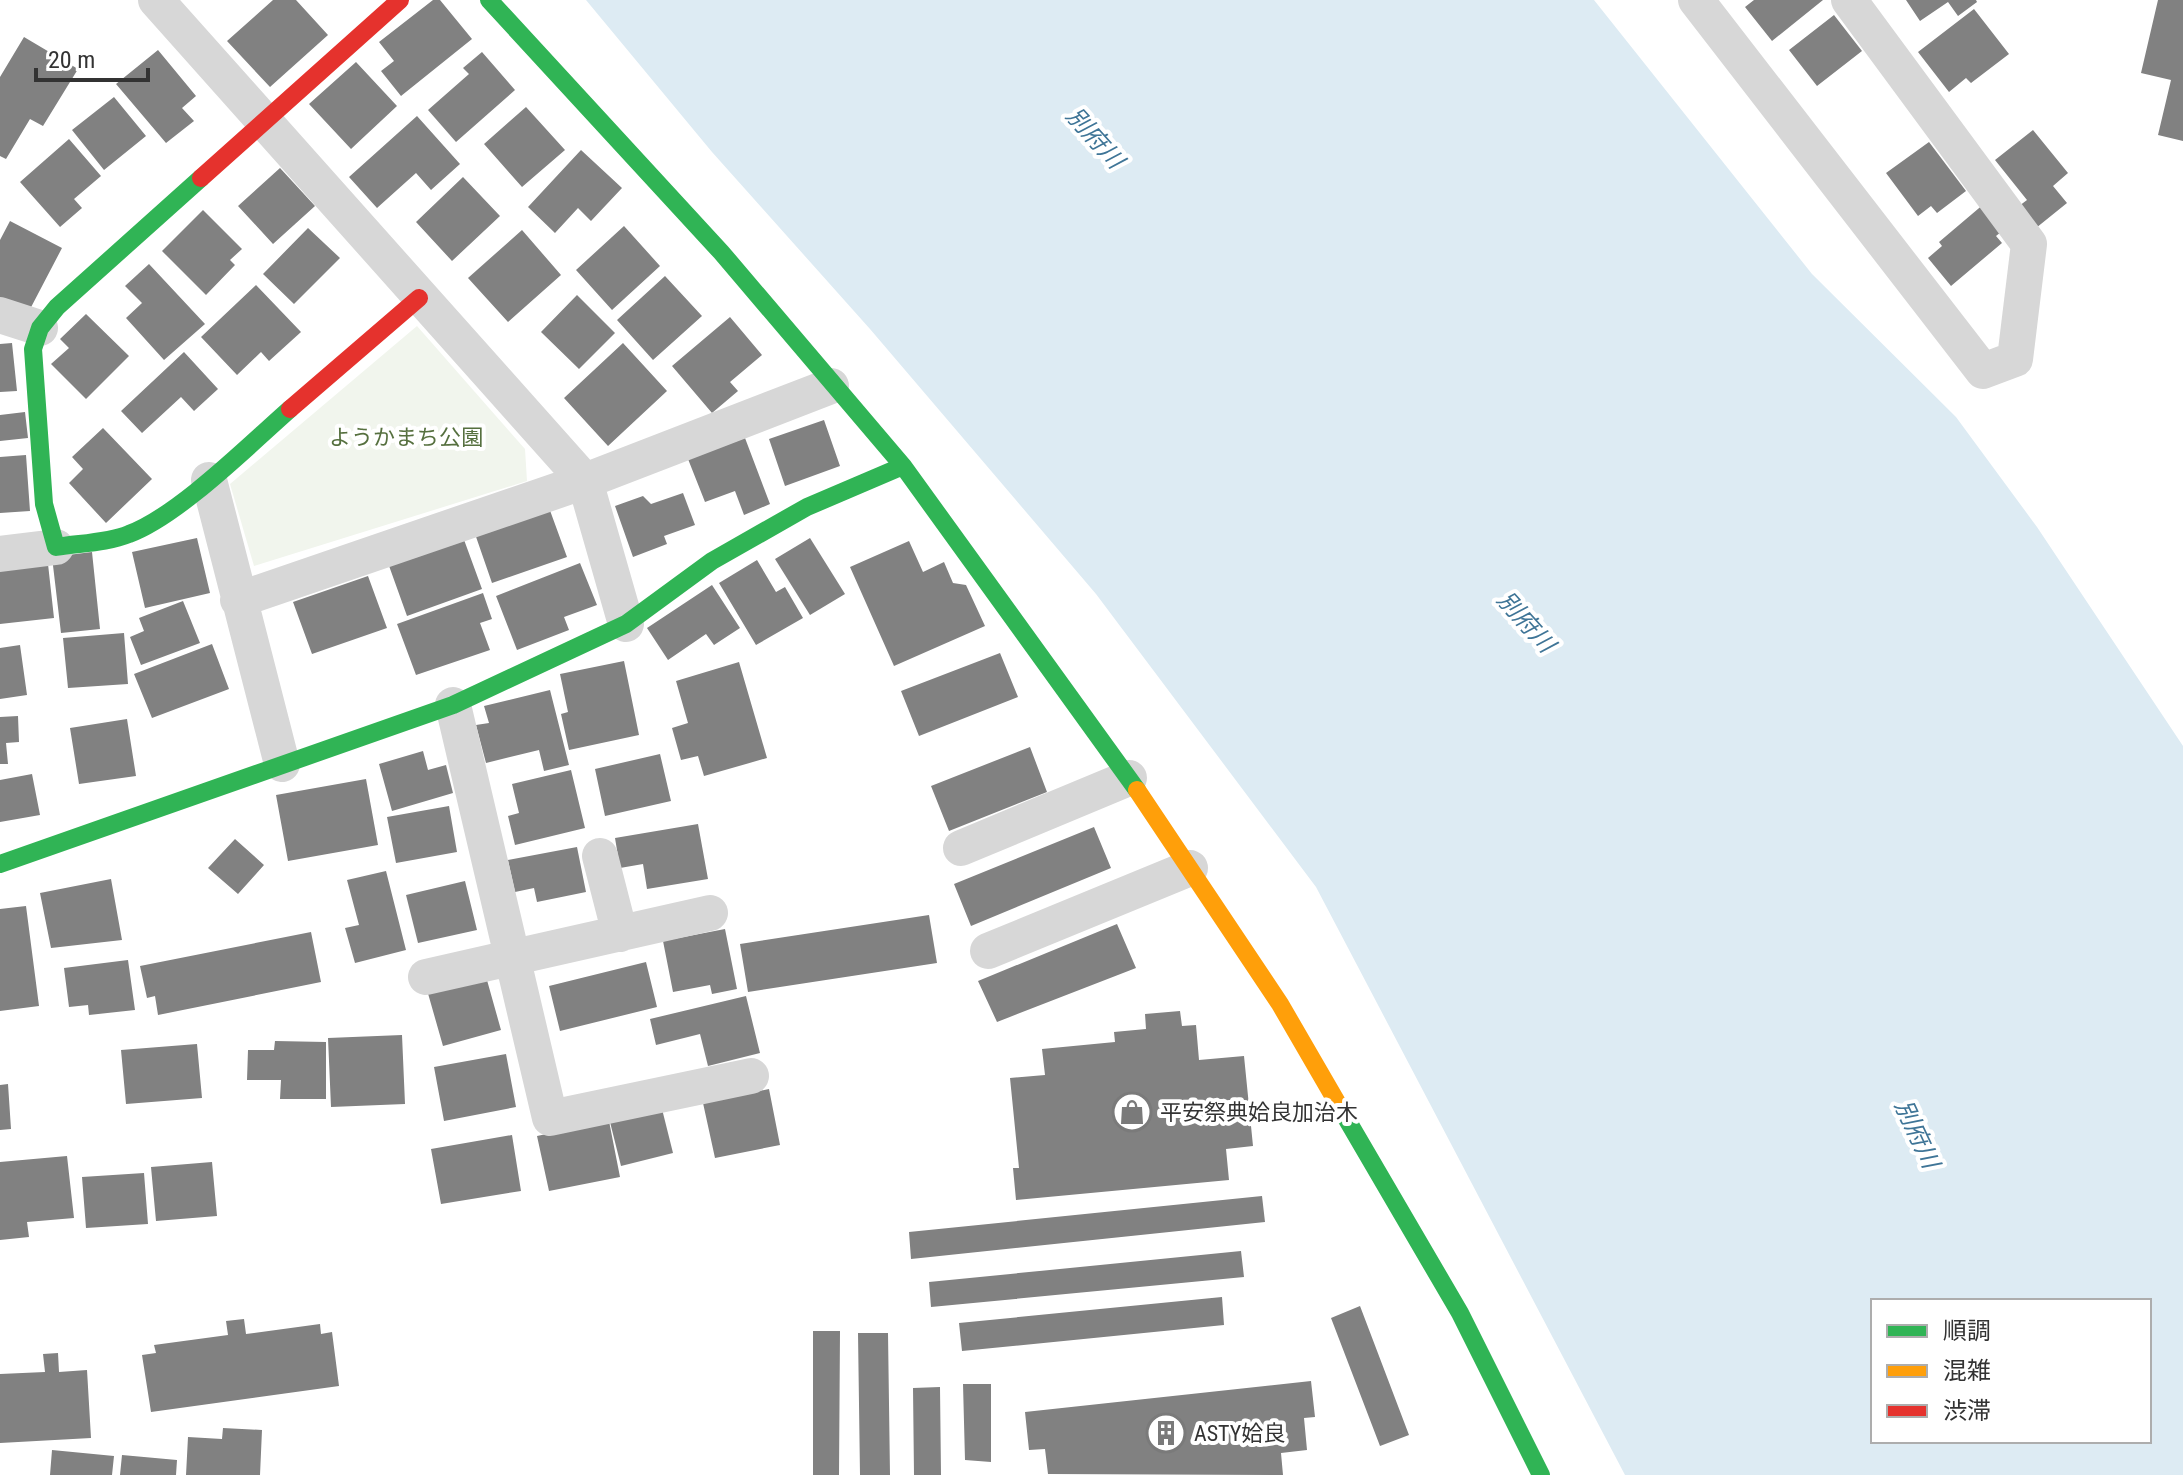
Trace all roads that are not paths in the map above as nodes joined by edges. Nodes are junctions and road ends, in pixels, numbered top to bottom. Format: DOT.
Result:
graph roads {
  1 [pos="156,0"];
  2 [pos="400,0"];
  3 [pos="489,0"];
  4 [pos="1696,0"];
  5 [pos="1849,0"];
  6 [pos="265,121"];
  7 [pos="419,298"];
  8 [pos="0,315"];
  9 [pos="40,328"];
  10 [pos="831,386"];
  11 [pos="903,466"];
  12 [pos="209,480"];
  13 [pos="585,481"];
  14 [pos="56,547"];
  15 [pos="0,554"];
  16 [pos="238,600"];
  17 [pos="626,624"];
  18 [pos="453,705"];
  19 [pos="282,764"];
  20 [pos="1129,778"];
  21 [pos="961,848"];
  22 [pos="600,856"];
  23 [pos="0,864"];
  24 [pos="1190,868"];
  25 [pos="710,913"];
  26 [pos="620,934"];
  27 [pos="988,951"];
  28 [pos="512,958"];
  29 [pos="426,977"];
  30 [pos="751,1076"];
  31 [pos="1541,1475"];
  1 -- 6 [label="street"];
  2 -- 6 [label="street"];
  3 -- 10 [label="street"];
  4 -- 5 [label="street"];
  6 -- 7 [label="street"];
  6 -- 9 [label="street"];
  7 -- 12 [label="street"];
  7 -- 13 [label="street"];
  8 -- 9 [label="street"];
  9 -- 14 [label="street"];
  10 -- 11 [label="street"];
  10 -- 13 [label="street"];
  11 -- 17 [label="street"];
  11 -- 20 [label="street"];
  12 -- 14 [label="street"];
  12 -- 16 [label="street"];
  13 -- 16 [label="street"];
  13 -- 17 [label="street"];
  14 -- 15 [label="street"];
  16 -- 19 [label="street"];
  17 -- 18 [label="street"];
  18 -- 19 [label="street"];
  18 -- 28 [label="street"];
  19 -- 23 [label="street"];
  20 -- 21 [label="street"];
  20 -- 24 [label="street"];
  22 -- 26 [label="street"];
  24 -- 27 [label="street"];
  24 -- 31 [label="street"];
  25 -- 26 [label="street"];
  26 -- 28 [label="street"];
  28 -- 29 [label="street"];
  28 -- 30 [label="street"];
}
